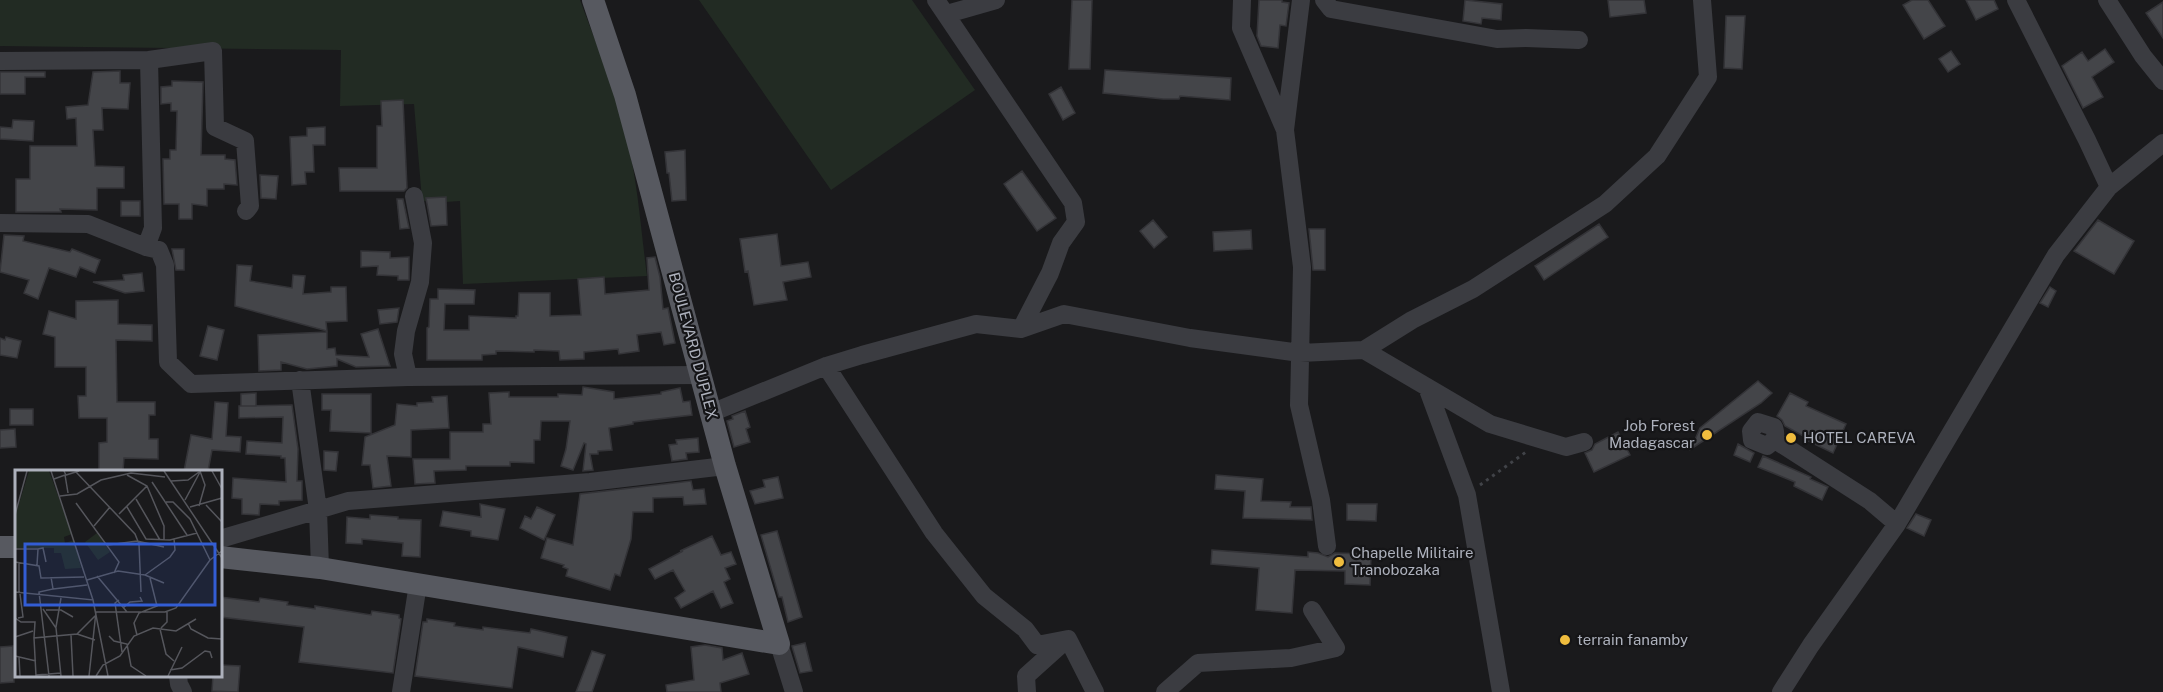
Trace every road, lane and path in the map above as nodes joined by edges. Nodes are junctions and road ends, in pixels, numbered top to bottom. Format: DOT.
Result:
graph roads {
  1 [pos="592,0"];
  2 [pos="996,0"];
  3 [pos="1242,0"];
  4 [pos="1301,0"];
  5 [pos="1324,0"];
  6 [pos="1702,0"];
  7 [pos="2016,0"];
  8 [pos="2108,0"];
  9 [pos="942,7"];
  10 [pos="1579,40"];
  11 [pos="149,60"];
  12 [pos="0,61"];
  13 [pos="2163,81"];
  14 [pos="1285,130"];
  15 [pos="2163,143"];
  16 [pos="2109,187"];
  17 [pos="414,196"];
  18 [pos="246,211"];
  19 [pos="0,223"];
  20 [pos="146,247"];
  21 [pos="1021,329"];
  22 [pos="1364,350"];
  23 [pos="1300,352"];
  24 [pos="826,366"];
  25 [pos="700,375"];
  26 [pos="408,377"];
  27 [pos="300,380"];
  28 [pos="1427,387"];
  29 [pos="711,413"];
  30 [pos="1543,440"];
  31 [pos="1775,440"];
  32 [pos="1584,442"];
  33 [pos="725,466"];
  34 [pos="1467,495"];
  35 [pos="318,510"];
  36 [pos="1898,524"];
  37 [pos="222,539"];
  38 [pos="1327,546"];
  39 [pos="222,557"];
  40 [pos="320,568"];
  41 [pos="418,584"];
  42 [pos="1312,610"];
  43 [pos="1068,639"];
  44 [pos="779,644"];
  45 [pos="178,677"];
  46 [pos="183,692"];
  47 [pos="401,692"];
  48 [pos="794,692"];
  49 [pos="1027,692"];
  50 [pos="1095,692"];
  51 [pos="1165,692"];
  52 [pos="1501,692"];
  53 [pos="1781,692"];
  1 -- 25 [label="main road, BOULEVARD DUPLEX"];
  2 -- 9 [label="street"];
  3 -- 14 [label="street"];
  4 -- 14 [label="street"];
  5 -- 10 [label="street"];
  6 -- 22 [label="street"];
  7 -- 16 [label="street"];
  8 -- 13 [label="street"];
  9 -- 21 [label="street"];
  11 -- 12 [label="street"];
  11 -- 18 [label="street"];
  11 -- 20 [label="street"];
  14 -- 23 [label="street"];
  15 -- 16 [label="street"];
  16 -- 36 [label="street"];
  17 -- 26 [label="street"];
  19 -- 20 [label="street"];
  20 -- 27 [label="street"];
  21 -- 23 [label="street"];
  21 -- 24 [label="street"];
  22 -- 23 [label="street"];
  22 -- 28 [label="street"];
  23 -- 38 [label="street"];
  24 -- 29 [label="street"];
  24 -- 43 [label="street"];
  25 -- 26 [label="street"];
  25 -- 29 [label="main road, BOULEVARD DUPLEX"];
  26 -- 27 [label="street"];
  27 -- 35 [label="street"];
  28 -- 30 [label="street"];
  28 -- 34 [label="street"];
  29 -- 33 [label="main road, BOULEVARD DUPLEX"];
  30 -- 32 [label="street"];
  30 -- 34 [label="path"];
  31 -- 36 [label="street"];
  33 -- 35 [label="street"];
  33 -- 44 [label="main road, BOULEVARD DUPLEX"];
  34 -- 52 [label="street"];
  35 -- 37 [label="street"];
  35 -- 40 [label="street"];
  36 -- 53 [label="street"];
  39 -- 40 [label="main road"];
  40 -- 41 [label="main road"];
  41 -- 44 [label="main road"];
  41 -- 47 [label="street"];
  42 -- 51 [label="street"];
  43 -- 49 [label="street"];
  43 -- 50 [label="street"];
  44 -- 48 [label="street, BOULEVARD DUPLEX"];
  45 -- 46 [label="street"];
}
